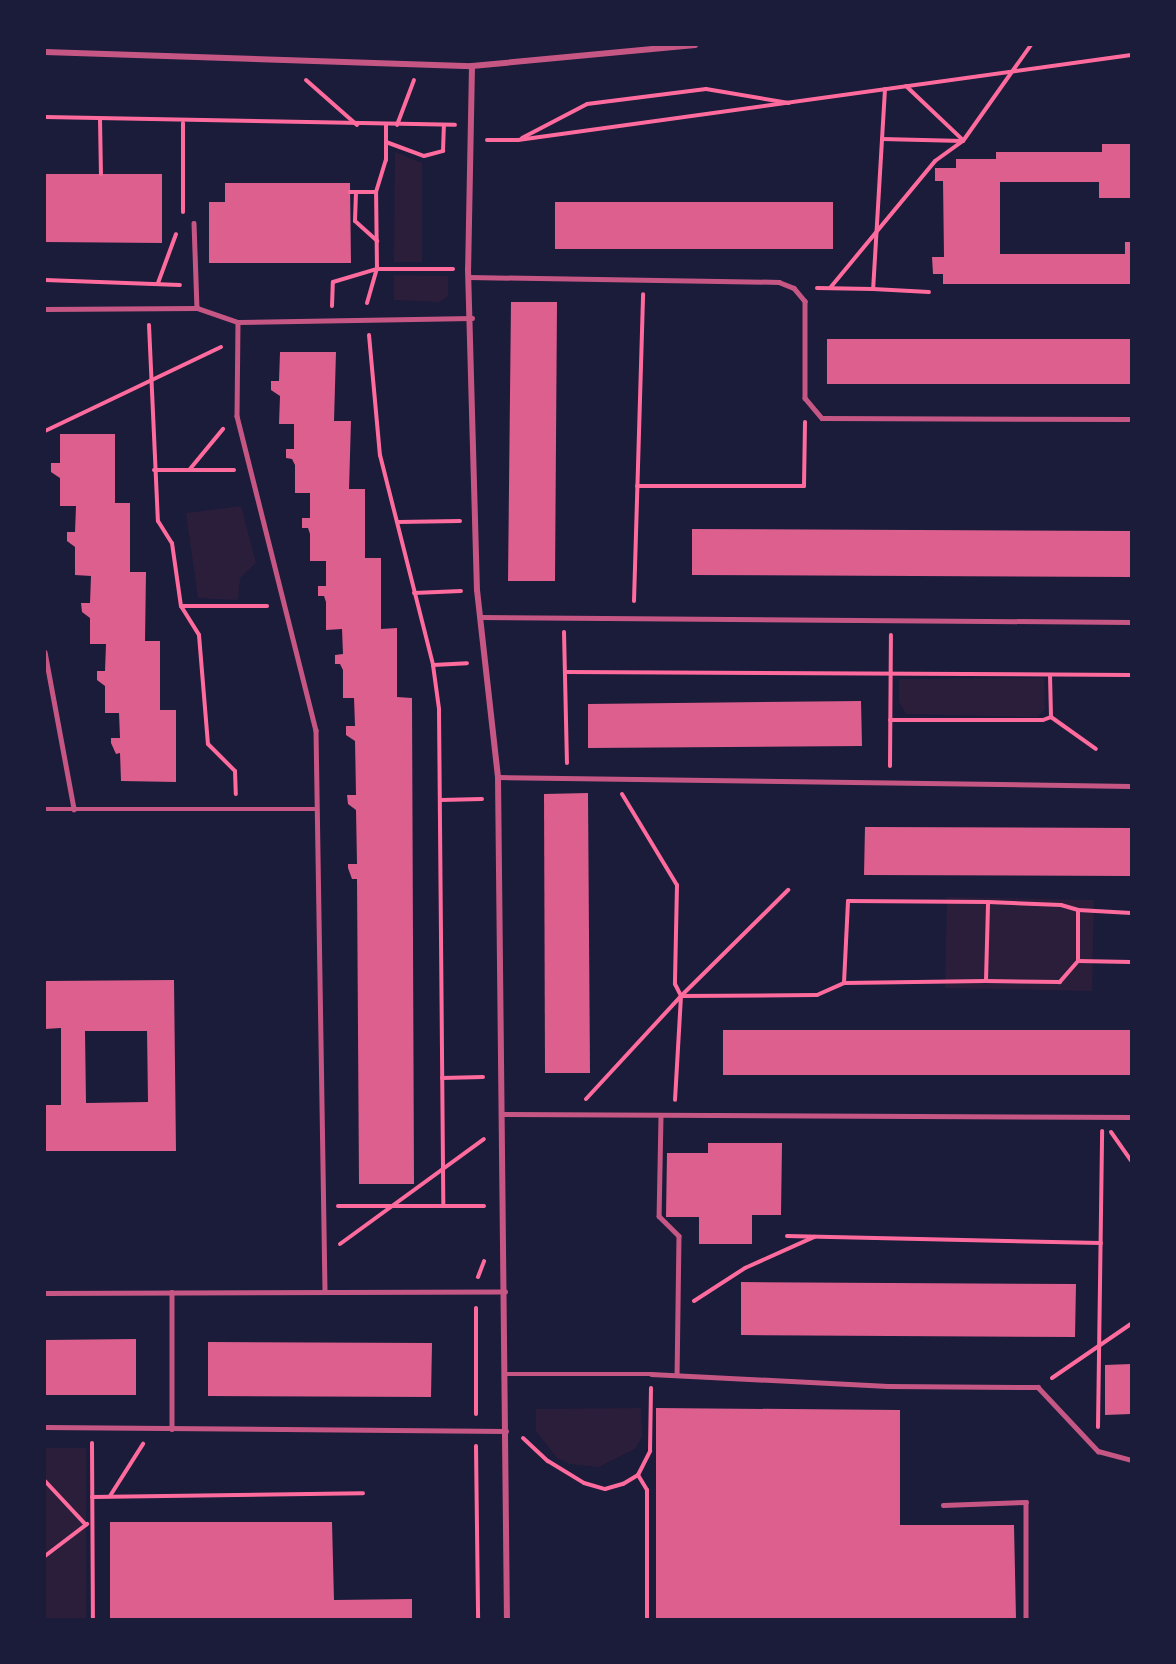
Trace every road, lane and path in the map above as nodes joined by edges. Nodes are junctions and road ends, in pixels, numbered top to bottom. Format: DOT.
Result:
graph roads {
  1 [pos="695,45"];
  2 [pos="1031,45"];
  3 [pos="45,52"];
  4 [pos="1131,55"];
  5 [pos="420,64"];
  6 [pos="472,66"];
  7 [pos="1012,72"];
  8 [pos="306,80"];
  9 [pos="906,86"];
  10 [pos="885,89"];
  11 [pos="792,103"];
  12 [pos="45,117"];
  13 [pos="100,119"];
  14 [pos="183,123"];
  15 [pos="357,124"];
  16 [pos="386,125"];
  17 [pos="397,125"];
  18 [pos="444,125"];
  19 [pos="456,125"];
  20 [pos="882,139"];
  21 [pos="486,140"];
  22 [pos="518,140"];
  23 [pos="963,141"];
  24 [pos="386,142"];
  25 [pos="101,174"];
  26 [pos="350,192"];
  27 [pos="356,192"];
  28 [pos="376,192"];
  29 [pos="183,213"];
  30 [pos="194,223"];
  31 [pos="879,225"];
  32 [pos="377,241"];
  33 [pos="377,269"];
  34 [pos="468,269"];
  35 [pos="468,277"];
  36 [pos="45,280"];
  37 [pos="643,280"];
  38 [pos="158,283"];
  39 [pos="196,286"];
  40 [pos="794,288"];
  41 [pos="830,288"];
  42 [pos="873,289"];
  43 [pos="929,292"];
  44 [pos="332,304"];
  45 [pos="148,307"];
  46 [pos="196,308"];
  47 [pos="45,309"];
  48 [pos="472,318"];
  49 [pos="368,320"];
  50 [pos="238,322"];
  51 [pos="238,340"];
  52 [pos="150,380"];
  53 [pos="805,398"];
  54 [pos="237,416"];
  55 [pos="1131,419"];
  56 [pos="45,431"];
  57 [pos="154,470"];
  58 [pos="190,470"];
  59 [pos="250,470"];
  60 [pos="637,486"];
  61 [pos="477,520"];
  62 [pos="398,522"];
  63 [pos="477,590"];
  64 [pos="414,593"];
  65 [pos="181,606"];
  66 [pos="284,606"];
  67 [pos="479,617"];
  68 [pos="563,617"];
  69 [pos="633,617"];
  70 [pos="891,620"];
  71 [pos="1131,622"];
  72 [pos="45,652"];
  73 [pos="483,662"];
  74 [pos="433,665"];
  75 [pos="565,672"];
  76 [pos="891,674"];
  77 [pos="1050,675"];
  78 [pos="1131,675"];
  79 [pos="1051,717"];
  80 [pos="890,720"];
  81 [pos="1096,749"];
  82 [pos="498,777"];
  83 [pos="567,778"];
  84 [pos="613,779"];
  85 [pos="890,785"];
  86 [pos="1131,786"];
  87 [pos="482,799"];
  88 [pos="441,800"];
  89 [pos="45,809"];
  90 [pos="74,809"];
  91 [pos="237,809"];
  92 [pos="317,810"];
  93 [pos="788,890"];
  94 [pos="988,902"];
  95 [pos="1078,910"];
  96 [pos="1131,913"];
  97 [pos="1078,961"];
  98 [pos="1131,962"];
  99 [pos="986,981"];
  100 [pos="844,983"];
  101 [pos="681,996"];
  102 [pos="483,1077"];
  103 [pos="442,1078"];
  104 [pos="504,1114"];
  105 [pos="572,1115"];
  106 [pos="675,1115"];
  107 [pos="661,1116"];
  108 [pos="1131,1117"];
  109 [pos="1102,1119"];
  110 [pos="484,1138"];
  111 [pos="1131,1161"];
  112 [pos="442,1168"];
  113 [pos="391,1206"];
  114 [pos="443,1206"];
  115 [pos="484,1206"];
  116 [pos="324,1207"];
  117 [pos="787,1236"];
  118 [pos="815,1237"];
  119 [pos="1101,1243"];
  120 [pos="324,1254"];
  121 [pos="325,1290"];
  122 [pos="476,1290"];
  123 [pos="505,1291"];
  124 [pos="172,1292"];
  125 [pos="45,1293"];
  126 [pos="678,1312"];
  127 [pos="1131,1324"];
  128 [pos="1099,1346"];
  129 [pos="506,1374"];
  130 [pos="651,1374"];
  131 [pos="677,1375"];
  132 [pos="1038,1387"];
  133 [pos="45,1427"];
  134 [pos="92,1427"];
  135 [pos="153,1429"];
  136 [pos="172,1429"];
  137 [pos="506,1431"];
  138 [pos="476,1433"];
  139 [pos="1098,1451"];
  140 [pos="1131,1460"];
  141 [pos="638,1475"];
  142 [pos="45,1481"];
  143 [pos="363,1493"];
  144 [pos="93,1497"];
  145 [pos="110,1497"];
  146 [pos="943,1505"];
  147 [pos="92,1521"];
  148 [pos="86,1525"];
  149 [pos="45,1556"];
  150 [pos="93,1619"];
  151 [pos="478,1619"];
  152 [pos="507,1619"];
  153 [pos="647,1619"];
  154 [pos="1026,1619"];
  1 -- 6 [label="street"];
  2 -- 7 [label="path"];
  3 -- 5 [label="street"];
  4 -- 7 [label="path"];
  5 -- 6 [label="street"];
  5 -- 17 [label="path"];
  6 -- 34 [label="street"];
  7 -- 9 [label="path"];
  7 -- 23 [label="path"];
  8 -- 15 [label="path"];
  9 -- 10 [label="path"];
  9 -- 23 [label="path"];
  10 -- 11 [label="path"];
  10 -- 20 [label="path"];
  11 -- 22 [label="path"];
  11 -- 22 [label="path"];
  12 -- 13 [label="path"];
  13 -- 14 [label="path"];
  13 -- 25 [label="path"];
  14 -- 15 [label="path"];
  14 -- 29 [label="path"];
  15 -- 16 [label="path"];
  16 -- 17 [label="path"];
  16 -- 24 [label="path"];
  17 -- 18 [label="path"];
  18 -- 19 [label="path"];
  18 -- 24 [label="path"];
  20 -- 23 [label="path"];
  20 -- 31 [label="path"];
  21 -- 22 [label="path"];
  23 -- 31 [label="path"];
  24 -- 28 [label="path"];
  26 -- 27 [label="path"];
  27 -- 28 [label="path"];
  27 -- 32 [label="path"];
  28 -- 32 [label="path"];
  29 -- 30 [label="path"];
  29 -- 38 [label="path"];
  30 -- 39 [label="lane"];
  31 -- 41 [label="path"];
  31 -- 42 [label="path"];
  32 -- 33 [label="path"];
  33 -- 34 [label="path"];
  33 -- 44 [label="path"];
  33 -- 49 [label="path"];
  34 -- 35 [label="street"];
  35 -- 37 [label="lane"];
  35 -- 48 [label="street"];
  36 -- 38 [label="path"];
  37 -- 40 [label="lane"];
  37 -- 60 [label="path"];
  38 -- 39 [label="path"];
  39 -- 46 [label="lane"];
  40 -- 41 [label="path"];
  40 -- 53 [label="lane"];
  41 -- 42 [label="path"];
  42 -- 43 [label="path"];
  45 -- 46 [label="lane"];
  45 -- 47 [label="lane"];
  45 -- 52 [label="path"];
  46 -- 50 [label="lane"];
  48 -- 49 [label="lane"];
  48 -- 61 [label="street"];
  49 -- 50 [label="lane"];
  49 -- 62 [label="path"];
  50 -- 51 [label="lane"];
  51 -- 52 [label="path"];
  51 -- 54 [label="lane"];
  52 -- 56 [label="path"];
  52 -- 57 [label="path"];
  53 -- 55 [label="lane"];
  53 -- 60 [label="path"];
  54 -- 58 [label="path"];
  54 -- 59 [label="lane"];
  57 -- 58 [label="path"];
  57 -- 65 [label="path"];
  58 -- 59 [label="path"];
  59 -- 66 [label="lane"];
  60 -- 69 [label="path"];
  61 -- 62 [label="path"];
  61 -- 63 [label="street"];
  62 -- 64 [label="path"];
  63 -- 64 [label="path"];
  63 -- 67 [label="street"];
  64 -- 74 [label="path"];
  65 -- 66 [label="path"];
  65 -- 91 [label="path"];
  66 -- 92 [label="lane"];
  67 -- 68 [label="lane"];
  67 -- 73 [label="street"];
  68 -- 69 [label="lane"];
  68 -- 75 [label="path"];
  69 -- 70 [label="lane"];
  70 -- 71 [label="lane"];
  70 -- 76 [label="path"];
  72 -- 90 [label="lane"];
  73 -- 74 [label="path"];
  73 -- 82 [label="street"];
  74 -- 88 [label="path"];
  75 -- 76 [label="path"];
  75 -- 83 [label="path"];
  76 -- 77 [label="path"];
  76 -- 80 [label="path"];
  77 -- 78 [label="path"];
  77 -- 79 [label="path"];
  79 -- 80 [label="path"];
  79 -- 81 [label="path"];
  80 -- 85 [label="path"];
  82 -- 83 [label="lane"];
  82 -- 104 [label="street"];
  83 -- 84 [label="lane"];
  84 -- 85 [label="lane"];
  84 -- 101 [label="path"];
  85 -- 86 [label="lane"];
  87 -- 88 [label="path"];
  88 -- 103 [label="path"];
  89 -- 90 [label="lane"];
  90 -- 91 [label="lane"];
  91 -- 92 [label="lane"];
  92 -- 116 [label="lane"];
  93 -- 101 [label="path"];
  94 -- 95 [label="path"];
  94 -- 99 [label="path"];
  94 -- 100 [label="path"];
  95 -- 96 [label="path"];
  95 -- 97 [label="path"];
  97 -- 98 [label="path"];
  97 -- 99 [label="path"];
  99 -- 100 [label="path"];
  100 -- 101 [label="path"];
  101 -- 105 [label="path"];
  101 -- 106 [label="path"];
  102 -- 103 [label="path"];
  103 -- 112 [label="path"];
  104 -- 105 [label="lane"];
  104 -- 123 [label="street"];
  105 -- 107 [label="lane"];
  106 -- 107 [label="lane"];
  106 -- 109 [label="lane"];
  107 -- 126 [label="lane"];
  108 -- 109 [label="lane"];
  109 -- 111 [label="path"];
  109 -- 119 [label="path"];
  110 -- 112 [label="path"];
  112 -- 113 [label="path"];
  112 -- 114 [label="path"];
  113 -- 114 [label="path"];
  113 -- 116 [label="path"];
  113 -- 120 [label="path"];
  114 -- 115 [label="path"];
  116 -- 120 [label="lane"];
  117 -- 118 [label="path"];
  118 -- 119 [label="path"];
  118 -- 126 [label="path"];
  119 -- 128 [label="path"];
  120 -- 121 [label="lane"];
  121 -- 122 [label="lane"];
  121 -- 124 [label="lane"];
  122 -- 123 [label="lane"];
  122 -- 138 [label="path"];
  123 -- 129 [label="street"];
  124 -- 125 [label="lane"];
  124 -- 136 [label="lane"];
  126 -- 131 [label="lane"];
  127 -- 128 [label="path"];
  128 -- 132 [label="path"];
  128 -- 139 [label="path"];
  129 -- 130 [label="lane"];
  129 -- 137 [label="street"];
  130 -- 131 [label="lane"];
  130 -- 141 [label="path"];
  131 -- 132 [label="lane"];
  132 -- 139 [label="lane"];
  133 -- 134 [label="lane"];
  134 -- 135 [label="lane"];
  134 -- 144 [label="path"];
  135 -- 136 [label="lane"];
  135 -- 145 [label="path"];
  136 -- 138 [label="lane"];
  137 -- 138 [label="lane"];
  137 -- 141 [label="path"];
  137 -- 152 [label="street"];
  138 -- 151 [label="path"];
  139 -- 140 [label="lane"];
  141 -- 153 [label="path"];
  142 -- 148 [label="path"];
  143 -- 145 [label="path"];
  144 -- 145 [label="path"];
  144 -- 147 [label="path"];
  146 -- 154 [label="lane"];
  147 -- 148 [label="path"];
  147 -- 150 [label="path"];
  148 -- 149 [label="path"];
}
